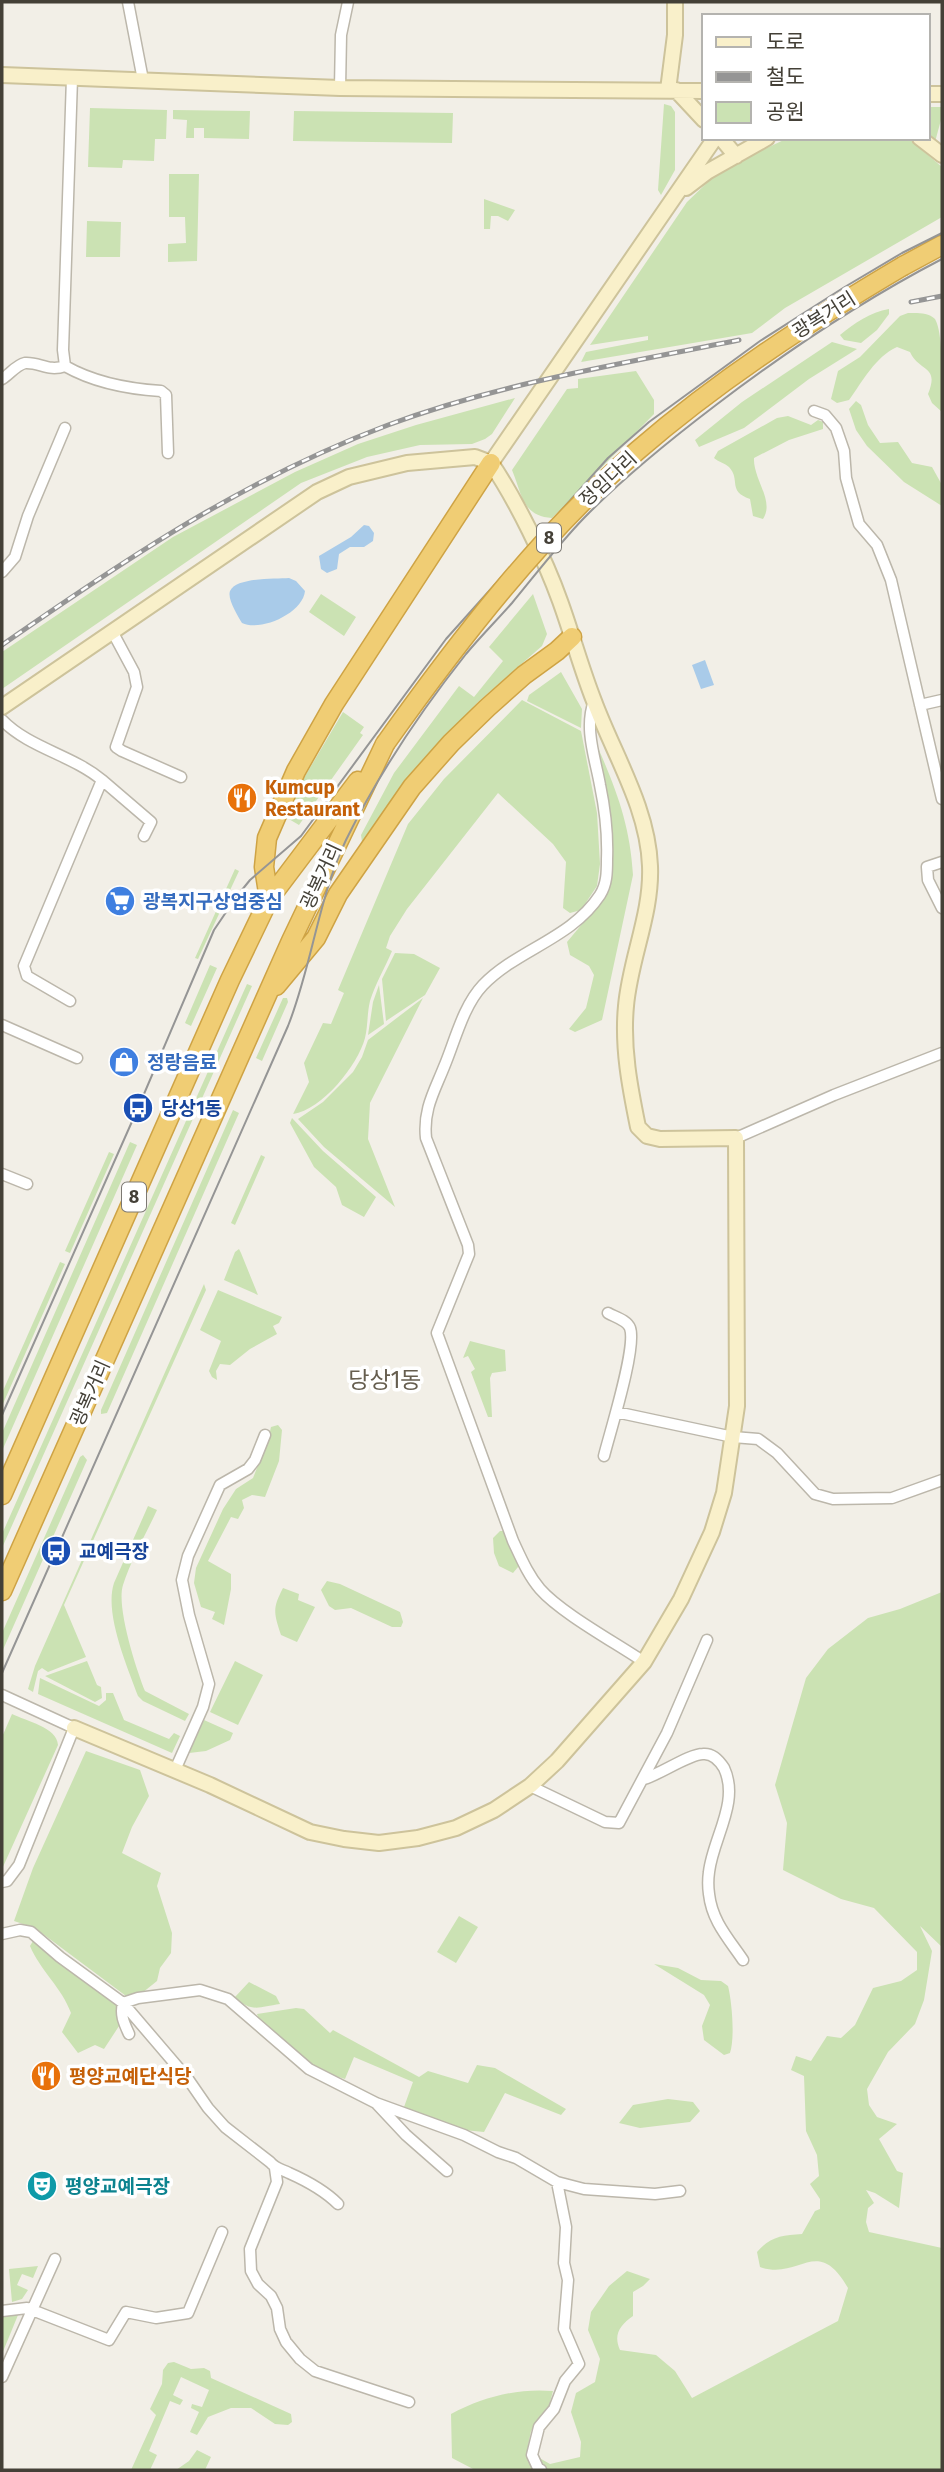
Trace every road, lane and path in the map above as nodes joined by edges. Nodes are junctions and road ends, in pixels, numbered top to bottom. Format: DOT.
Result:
graph roads {
  1 [pos="128,2"];
  2 [pos="348,2"];
  3 [pos="675,2"];
  4 [pos="2,75"];
  5 [pos="72,78"];
  6 [pos="143,80"];
  7 [pos="340,88"];
  8 [pos="672,90"];
  9 [pos="702,91"];
  10 [pos="702,118"];
  11 [pos="714,140"];
  12 [pos="723,140"];
  13 [pos="764,140"];
  14 [pos="923,140"];
  15 [pos="942,155"];
  16 [pos="736,156"];
  17 [pos="674,198"];
  18 [pos="942,246"];
  19 [pos="65,366"];
  20 [pos="747,366"];
  21 [pos="2,379"];
  22 [pos="814,411"];
  23 [pos="65,428"];
  24 [pos="167,453"];
  25 [pos="491,463"];
  26 [pos="2,572"];
  27 [pos="112,631"];
  28 [pos="572,637"];
  29 [pos="942,700"];
  30 [pos="594,701"];
  31 [pos="920,705"];
  32 [pos="2,707"];
  33 [pos="2,720"];
  34 [pos="385,744"];
  35 [pos="181,777"];
  36 [pos="102,780"];
  37 [pos="942,799"];
  38 [pos="144,836"];
  39 [pos="942,862"];
  40 [pos="269,899"];
  41 [pos="942,908"];
  42 [pos="266,996"];
  43 [pos="70,1001"];
  44 [pos="3,1027"];
  45 [pos="942,1052"];
  46 [pos="77,1058"];
  47 [pos="736,1138"];
  48 [pos="2,1174"];
  49 [pos="27,1184"];
  50 [pos="608,1313"];
  51 [pos="616,1412"];
  52 [pos="265,1435"];
  53 [pos="733,1437"];
  54 [pos="604,1456"];
  55 [pos="942,1480"];
  56 [pos="2,1495"];
  57 [pos="2,1591"];
  58 [pos="707,1640"];
  59 [pos="644,1662"];
  60 [pos="2,1695"];
  61 [pos="74,1728"];
  62 [pos="175,1770"];
  63 [pos="644,1779"];
  64 [pos="530,1786"];
  65 [pos="2,1882"];
  66 [pos="2,1934"];
  67 [pos="743,1960"];
  68 [pos="123,2003"];
  69 [pos="129,2034"];
  70 [pos="376,2103"];
  71 [pos="275,2168"];
  72 [pos="446,2171"];
  73 [pos="557,2182"];
  74 [pos="680,2192"];
  75 [pos="338,2204"];
  76 [pos="222,2232"];
  77 [pos="55,2259"];
  78 [pos="2,2311"];
  79 [pos="33,2311"];
  80 [pos="2,2377"];
  81 [pos="408,2402"];
  82 [pos="541,2470"];
  1 -- 6 [label="street"];
  2 -- 7 [label="street"];
  3 -- 8 [label="street"];
  4 -- 5 [label="street"];
  5 -- 6 [label="street"];
  5 -- 19 [label="street"];
  6 -- 7 [label="street"];
  7 -- 8 [label="street"];
  8 -- 9 [label="street"];
  8 -- 10 [label="street"];
  11 -- 17 [label="street"];
  12 -- 16 [label="street"];
  13 -- 16 [label="street"];
  14 -- 15 [label="street"];
  16 -- 17 [label="street"];
  17 -- 25 [label="street"];
  18 -- 20 [label="highway, 광복거리 / 8, bridge"];
  19 -- 21 [label="street"];
  19 -- 24 [label="street"];
  20 -- 34 [label="highway, 정임다리 / 8, bridge"];
  22 -- 31 [label="street"];
  23 -- 26 [label="street"];
  25 -- 27 [label="street"];
  25 -- 28 [label="street"];
  25 -- 40 [label="highway"];
  27 -- 32 [label="street"];
  27 -- 35 [label="street"];
  28 -- 30 [label="street"];
  28 -- 42 [label="highway"];
  29 -- 31 [label="street"];
  30 -- 47 [label="street"];
  30 -- 59 [label="street"];
  31 -- 37 [label="street"];
  33 -- 36 [label="street"];
  34 -- 40 [label="highway, 광복거리 / 8"];
  34 -- 42 [label="highway, 광복거리 / 8"];
  36 -- 38 [label="street"];
  36 -- 43 [label="street"];
  39 -- 41 [label="street"];
  40 -- 56 [label="highway, 광복거리 / 8"];
  42 -- 57 [label="highway, 광복거리 / 8"];
  44 -- 46 [label="street"];
  45 -- 47 [label="street"];
  47 -- 53 [label="street"];
  48 -- 49 [label="street"];
  50 -- 51 [label="street"];
  51 -- 53 [label="street"];
  51 -- 54 [label="street"];
  52 -- 62 [label="street"];
  53 -- 55 [label="street"];
  53 -- 59 [label="street"];
  58 -- 63 [label="street"];
  59 -- 64 [label="street"];
  60 -- 61 [label="street"];
  61 -- 62 [label="street"];
  61 -- 65 [label="street"];
  62 -- 64 [label="street"];
  63 -- 64 [label="street"];
  63 -- 67 [label="street"];
  66 -- 68 [label="street"];
  68 -- 69 [label="street"];
  68 -- 70 [label="street"];
  68 -- 71 [label="street"];
  70 -- 72 [label="street"];
  70 -- 73 [label="street"];
  71 -- 75 [label="street"];
  71 -- 81 [label="street"];
  73 -- 74 [label="street"];
  73 -- 82 [label="street"];
  76 -- 79 [label="street"];
  77 -- 79 [label="street"];
  78 -- 79 [label="street"];
  79 -- 80 [label="street"];
}
